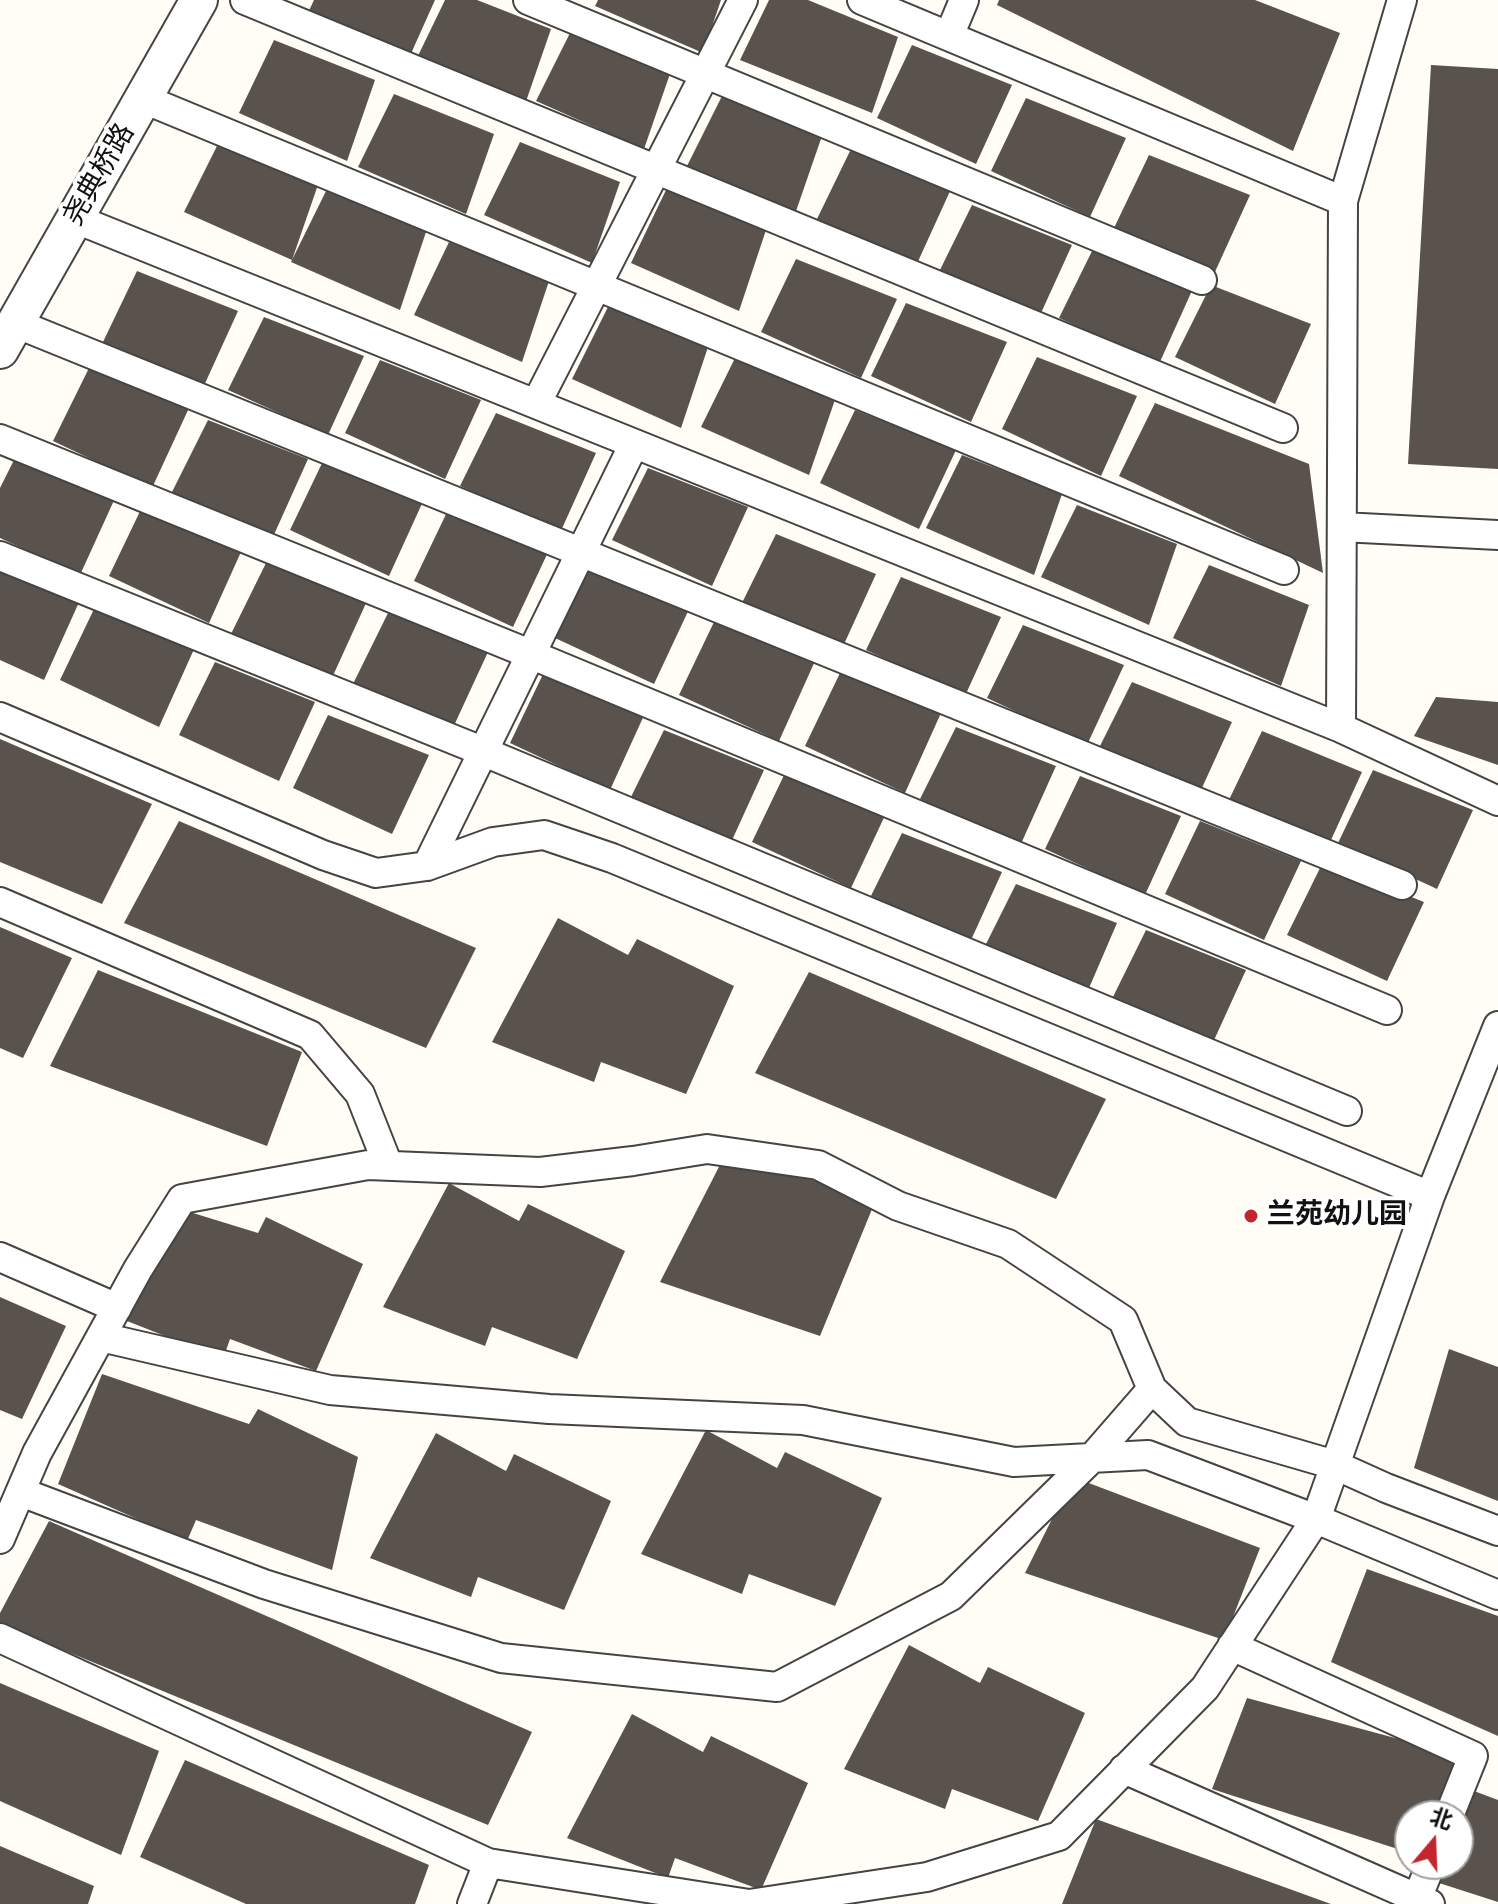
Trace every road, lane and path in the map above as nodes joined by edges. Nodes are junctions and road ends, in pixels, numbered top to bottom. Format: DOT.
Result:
graph roads {
  1 [pos="199,0"];
  2 [pos="245,0"];
  3 [pos="528,0"];
  4 [pos="743,0"];
  5 [pos="862,0"];
  6 [pos="964,0"];
  7 [pos="1402,0"];
  8 [pos="949,36"];
  9 [pos="706,74"];
  10 [pos="144,99"];
  11 [pos="656,171"];
  12 [pos="1343,201"];
  13 [pos="76,219"];
  14 [pos="1202,280"];
  15 [pos="596,287"];
  16 [pos="8,337"];
  17 [pos="536,404"];
  18 [pos="1283,428"];
  19 [pos="0,439"];
  20 [pos="634,444"];
  21 [pos="1342,527"];
  22 [pos="1498,535"];
  23 [pos="580,553"];
  24 [pos="0,556"];
  25 [pos="1284,570"];
  26 [pos="530,654"];
  27 [pos="0,717"];
  28 [pos="1341,728"];
  29 [pos="482,752"];
  30 [pos="1498,801"];
  31 [pos="427,866"];
  32 [pos="1402,885"];
  33 [pos="0,902"];
  34 [pos="1387,1010"];
  35 [pos="1498,1026"];
  36 [pos="1347,1111"];
  37 [pos="388,1165"];
  38 [pos="1430,1196"];
  39 [pos="0,1257"];
  40 [pos="117,1308"];
  41 [pos="101,1337"];
  42 [pos="1152,1389"];
  43 [pos="1092,1458"];
  44 [pos="1335,1465"];
  45 [pos="21,1492"];
  46 [pos="1316,1519"];
  47 [pos="1498,1531"];
  48 [pos="0,1539"];
  49 [pos="1498,1595"];
  50 [pos="0,1638"];
  51 [pos="1232,1646"];
  52 [pos="1124,1769"];
  53 [pos="1455,1800"];
  54 [pos="488,1863"];
  55 [pos="1426,1880"];
  56 [pos="662,1896"];
  57 [pos="1420,1902"];
  58 [pos="472,1904"];
  1 -- 10 [label="street, 尧典桥路"];
  2 -- 11 [label="street"];
  3 -- 9 [label="street"];
  4 -- 9 [label="street"];
  5 -- 8 [label="street"];
  6 -- 8 [label="street"];
  7 -- 12 [label="street"];
  8 -- 12 [label="street"];
  9 -- 11 [label="street"];
  9 -- 14 [label="street"];
  10 -- 13 [label="street, 尧典桥路"];
  10 -- 15 [label="street"];
  11 -- 15 [label="street"];
  11 -- 18 [label="street"];
  12 -- 21 [label="street"];
  13 -- 16 [label="street, 尧典桥路"];
  13 -- 17 [label="street"];
  15 -- 17 [label="street"];
  15 -- 25 [label="street"];
  16 -- 23 [label="street"];
  17 -- 20 [label="street"];
  19 -- 26 [label="street"];
  20 -- 23 [label="street"];
  20 -- 28 [label="street"];
  21 -- 22 [label="street"];
  21 -- 28 [label="street"];
  23 -- 26 [label="street"];
  23 -- 32 [label="street"];
  24 -- 29 [label="street"];
  26 -- 29 [label="street"];
  26 -- 34 [label="street"];
  27 -- 31 [label="street"];
  28 -- 30 [label="street"];
  29 -- 31 [label="street"];
  29 -- 36 [label="street"];
  31 -- 38 [label="street"];
  33 -- 37 [label="street"];
  35 -- 38 [label="street"];
  37 -- 40 [label="street"];
  37 -- 42 [label="street"];
  38 -- 44 [label="street"];
  39 -- 40 [label="street"];
  40 -- 41 [label="street"];
  41 -- 43 [label="street"];
  41 -- 45 [label="street"];
  42 -- 43 [label="street"];
  42 -- 44 [label="street"];
  43 -- 45 [label="street"];
  43 -- 46 [label="street"];
  44 -- 46 [label="street"];
  44 -- 47 [label="street"];
  45 -- 48 [label="street"];
  46 -- 49 [label="street"];
  46 -- 51 [label="street"];
  50 -- 54 [label="street"];
  51 -- 52 [label="street"];
  51 -- 53 [label="street"];
  52 -- 56 [label="street"];
  52 -- 57 [label="street"];
  54 -- 56 [label="street"];
  54 -- 58 [label="street"];
  55 -- 57 [label="street"];
}
